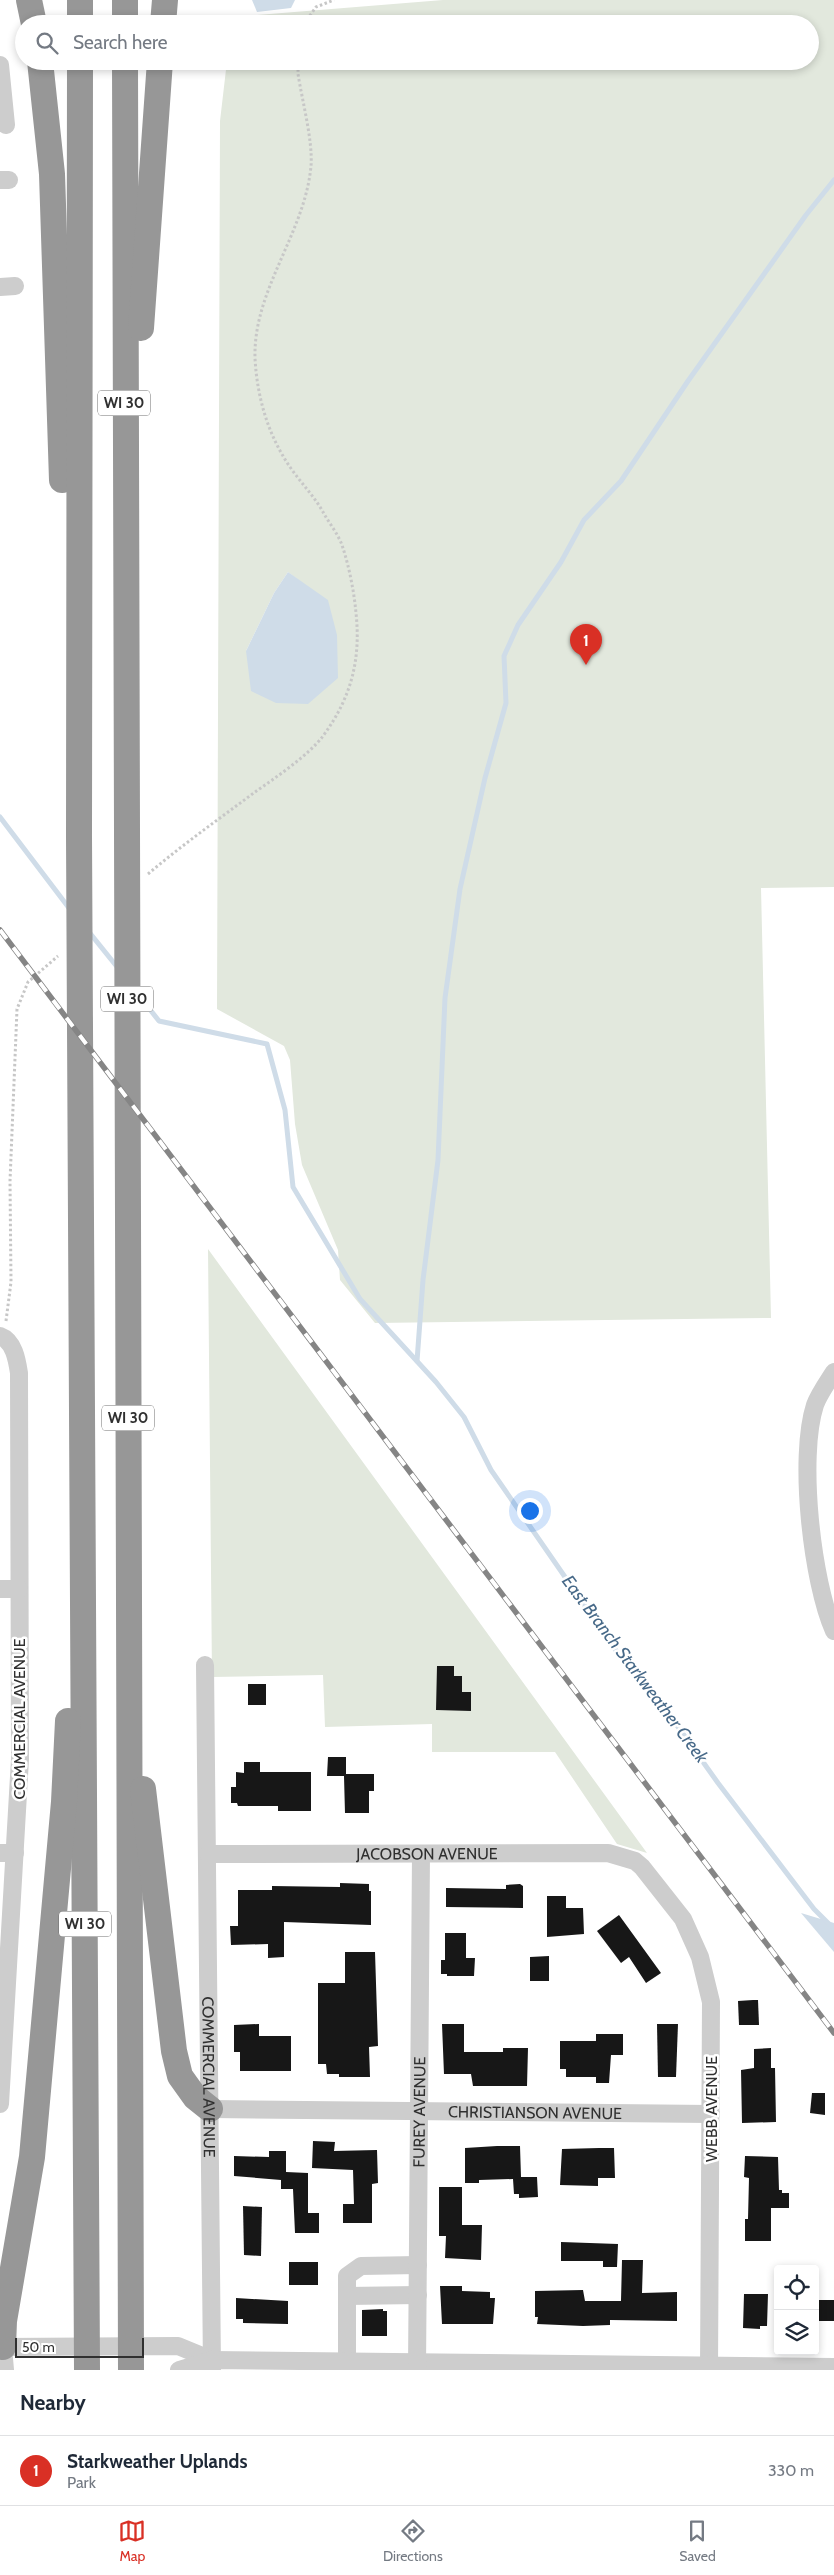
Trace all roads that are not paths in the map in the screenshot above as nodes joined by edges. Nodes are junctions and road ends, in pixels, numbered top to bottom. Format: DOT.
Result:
graph roads {
  1 [pos="29,0"];
  2 [pos="80,0"];
  3 [pos="125,0"];
  4 [pos="165,0"];
  5 [pos="32,15"];
  6 [pos="80,15"];
  7 [pos="125,15"];
  8 [pos="164,15"];
  9 [pos="0,65"];
  10 [pos="41,70"];
  11 [pos="80,70"];
  12 [pos="125,70"];
  13 [pos="159,70"];
  14 [pos="6,126"];
  15 [pos="79,596"];
  16 [pos="126,744"];
  17 [pos="2,1337"];
  18 [pos="834,1372"];
  19 [pos="83,1543"];
  20 [pos="0,1589"];
  21 [pos="20,1589"];
  22 [pos="834,1631"];
  23 [pos="128,1654"];
  24 [pos="205,1665"];
  25 [pos="8,1853"];
  26 [pos="208,1854"];
  27 [pos="421,1854"];
  28 [pos="642,1867"];
  29 [pos="0,2104"];
  30 [pos="210,2109"];
  31 [pos="419,2111"];
  32 [pos="711,2114"];
  33 [pos="418,2265"];
  34 [pos="418,2295"];
  35 [pos="348,2296"];
  36 [pos="3,2355"];
  37 [pos="348,2361"];
  38 [pos="212,2365"];
  39 [pos="417,2366"];
  40 [pos="834,2367"];
  41 [pos="709,2368"];
  42 [pos="87,2370"];
  43 [pos="131,2370"];
  44 [pos="179,2370"];
  1 -- 5 [label="highway"];
  2 -- 6 [label="highway"];
  3 -- 7 [label="highway"];
  4 -- 8 [label="highway"];
  9 -- 14 [label="street"];
  10 -- 15 [label="highway"];
  11 -- 15 [label="highway, WI 30"];
  12 -- 16 [label="highway, WI 30"];
  13 -- 16 [label="highway"];
  15 -- 19 [label="highway, WI 30"];
  16 -- 23 [label="highway, WI 30"];
  17 -- 21 [label="street, COMMERCIAL AVENUE"];
  18 -- 22 [label="street"];
  19 -- 36 [label="highway"];
  19 -- 42 [label="highway, WI 30"];
  20 -- 21 [label="street"];
  21 -- 25 [label="street, COMMERCIAL AVENUE"];
  23 -- 30 [label="highway"];
  23 -- 43 [label="highway, WI 30"];
  24 -- 26 [label="street, COMMERCIAL AVENUE"];
  25 -- 29 [label="street, COMMERCIAL AVENUE"];
  26 -- 27 [label="street, JACOBSON AVENUE"];
  26 -- 30 [label="street, COMMERCIAL AVENUE"];
  27 -- 28 [label="street, JACOBSON AVENUE"];
  27 -- 31 [label="street, FUREY AVENUE"];
  28 -- 32 [label="street, WEBB AVENUE"];
  30 -- 31 [label="street, CHRISTIANSON AVENUE"];
  30 -- 38 [label="street, COMMERCIAL AVENUE"];
  31 -- 32 [label="street, CHRISTIANSON AVENUE"];
  31 -- 33 [label="street, FUREY AVENUE"];
  32 -- 41 [label="street, WEBB AVENUE"];
  33 -- 34 [label="street, FUREY AVENUE"];
  33 -- 35 [label="street"];
  34 -- 35 [label="street"];
  34 -- 39 [label="street, FUREY AVENUE"];
  35 -- 37 [label="street"];
  36 -- 38 [label="street"];
  37 -- 38 [label="street"];
  37 -- 39 [label="street"];
  38 -- 44 [label="street"];
  39 -- 41 [label="street"];
  40 -- 41 [label="street"];
}
